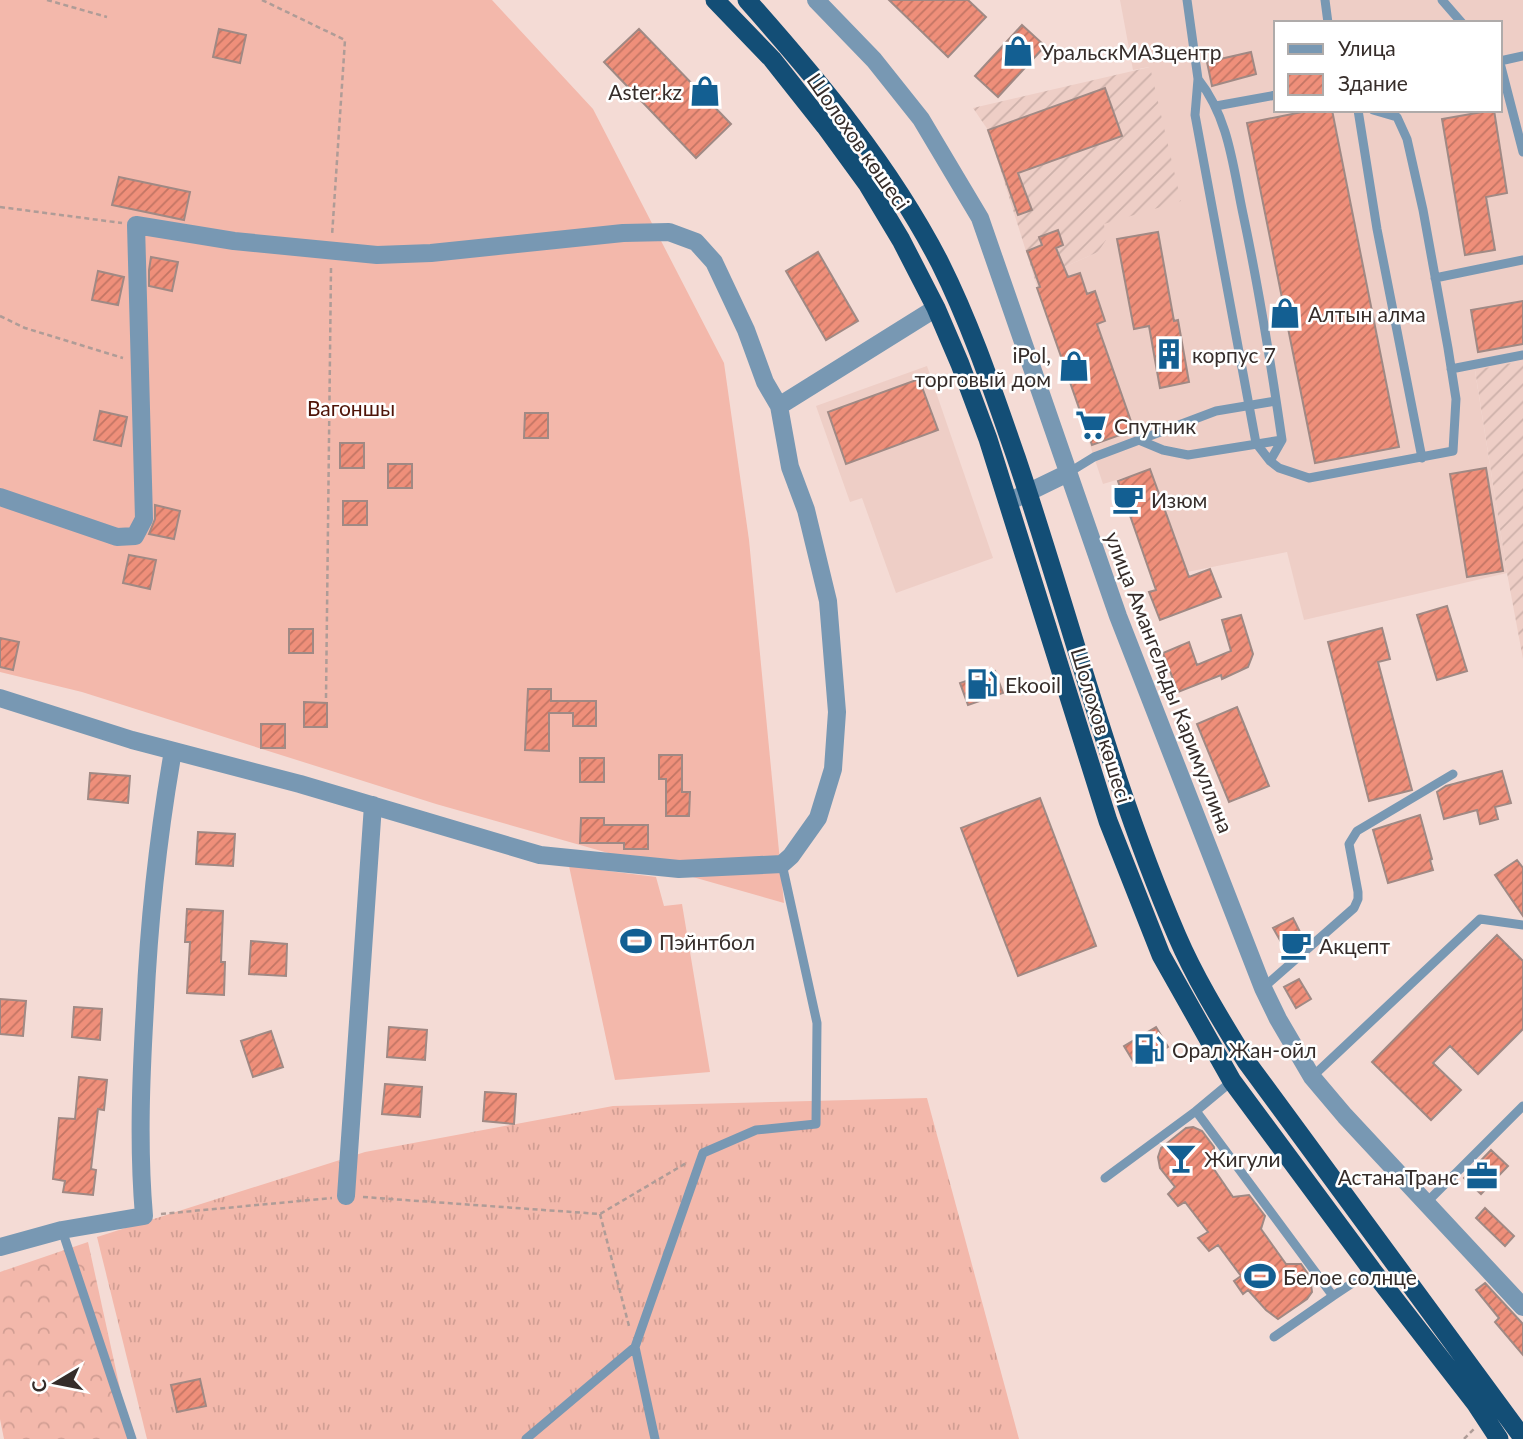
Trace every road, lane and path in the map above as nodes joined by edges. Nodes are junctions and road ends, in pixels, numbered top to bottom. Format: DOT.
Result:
graph roads {
  1 [pos="47,0"];
  2 [pos="262,0"];
  3 [pos="715,0"];
  4 [pos="747,0"];
  5 [pos="816,0"];
  6 [pos="1187,0"];
  7 [pos="1325,0"];
  8 [pos="1441,1"];
  9 [pos="107,17"];
  10 [pos="1328,21"];
  11 [pos="1460,21"];
  12 [pos="1523,56"];
  13 [pos="1502,61"];
  14 [pos="1502,70"];
  15 [pos="1198,79"];
  16 [pos="1274,95"];
  17 [pos="1216,106"];
  18 [pos="1358,112"];
  19 [pos="1380,112"];
  20 [pos="1523,152"];
  21 [pos="0,207"];
  22 [pos="136,225"];
  23 [pos="331,252"];
  24 [pos="1523,260"];
  25 [pos="1435,278"];
  26 [pos="936,308"];
  27 [pos="0,316"];
  28 [pos="1523,355"];
  29 [pos="140,363"];
  30 [pos="1451,369"];
  31 [pos="1276,401"];
  32 [pos="1250,404"];
  33 [pos="779,406"];
  34 [pos="1139,440"];
  35 [pos="1282,440"];
  36 [pos="1256,443"];
  37 [pos="1422,458"];
  38 [pos="1270,461"];
  39 [pos="1068,473"];
  40 [pos="1028,492"];
  41 [pos="0,496"];
  42 [pos="1008,502"];
  43 [pos="0,698"];
  44 [pos="326,698"];
  45 [pos="173,751"];
  46 [pos="1453,774"];
  47 [pos="373,805"];
  48 [pos="782,864"];
  49 [pos="1523,925"];
  50 [pos="1264,988"];
  51 [pos="1312,1077"];
  52 [pos="1232,1082"];
  53 [pos="1523,1106"];
  54 [pos="1196,1111"];
  55 [pos="703,1153"];
  56 [pos="1105,1178"];
  57 [pos="346,1196"];
  58 [pos="1426,1203"];
  59 [pos="600,1214"];
  60 [pos="144,1216"];
  61 [pos="62,1230"];
  62 [pos="0,1247"];
  63 [pos="1372,1270"];
  64 [pos="1333,1296"];
  65 [pos="1523,1307"];
  66 [pos="1274,1337"];
  67 [pos="635,1347"];
  68 [pos="1523,1438"];
  69 [pos="132,1439"];
  70 [pos="526,1439"];
  71 [pos="654,1439"];
  72 [pos="1499,1439"];
  1 -- 9 [label="path"];
  2 -- 23 [label="path"];
  3 -- 26 [label="highway, Шолохов көшесі"];
  4 -- 40 [label="highway, Шолохов көшесі"];
  5 -- 39 [label="street, улица Амангельды Каримуллина"];
  6 -- 15 [label="lane"];
  7 -- 10 [label="lane"];
  8 -- 11 [label="lane"];
  12 -- 13 [label="lane"];
  14 -- 20 [label="lane"];
  15 -- 17 [label="lane"];
  15 -- 32 [label="lane"];
  16 -- 17 [label="lane"];
  17 -- 31 [label="lane"];
  18 -- 37 [label="lane"];
  19 -- 25 [label="lane"];
  21 -- 22 [label="path"];
  22 -- 23 [label="street"];
  22 -- 29 [label="street"];
  23 -- 33 [label="street"];
  23 -- 44 [label="path"];
  24 -- 25 [label="lane"];
  25 -- 30 [label="lane"];
  26 -- 33 [label="street"];
  26 -- 42 [label="highway, Шолохов көшесі"];
  27 -- 29 [label="path"];
  28 -- 30 [label="lane"];
  29 -- 41 [label="street"];
  30 -- 37 [label="lane"];
  31 -- 32 [label="lane"];
  31 -- 35 [label="lane"];
  32 -- 34 [label="lane"];
  32 -- 36 [label="lane"];
  33 -- 48 [label="street"];
  34 -- 36 [label="lane"];
  34 -- 39 [label="lane"];
  35 -- 36 [label="lane"];
  35 -- 38 [label="lane"];
  36 -- 38 [label="lane"];
  37 -- 38 [label="lane"];
  39 -- 40 [label="street"];
  39 -- 50 [label="street, улица Амангельды Каримуллина"];
  40 -- 42 [label="street"];
  40 -- 68 [label="highway, Шолохов көшесі"];
  42 -- 52 [label="highway, Шолохов көшесі"];
  43 -- 45 [label="street"];
  45 -- 47 [label="street"];
  45 -- 60 [label="street"];
  46 -- 50 [label="lane"];
  47 -- 48 [label="street"];
  47 -- 57 [label="street"];
  48 -- 55 [label="lane"];
  49 -- 51 [label="lane"];
  50 -- 51 [label="street, улица Амангельды Каримуллина"];
  51 -- 58 [label="street, улица Амангельды Каримуллина"];
  52 -- 54 [label="lane"];
  52 -- 63 [label="highway, Шолохов көшесі"];
  53 -- 58 [label="lane"];
  54 -- 56 [label="lane"];
  54 -- 64 [label="lane"];
  55 -- 59 [label="path"];
  55 -- 67 [label="lane"];
  57 -- 59 [label="path"];
  57 -- 60 [label="path"];
  58 -- 65 [label="street, улица Амангельды Каримуллина"];
  59 -- 67 [label="path"];
  60 -- 61 [label="street"];
  61 -- 62 [label="street"];
  61 -- 69 [label="lane"];
  63 -- 64 [label="lane"];
  63 -- 72 [label="highway, Шолохов көшесі"];
  64 -- 66 [label="lane"];
  67 -- 70 [label="lane"];
  67 -- 71 [label="lane"];
}
